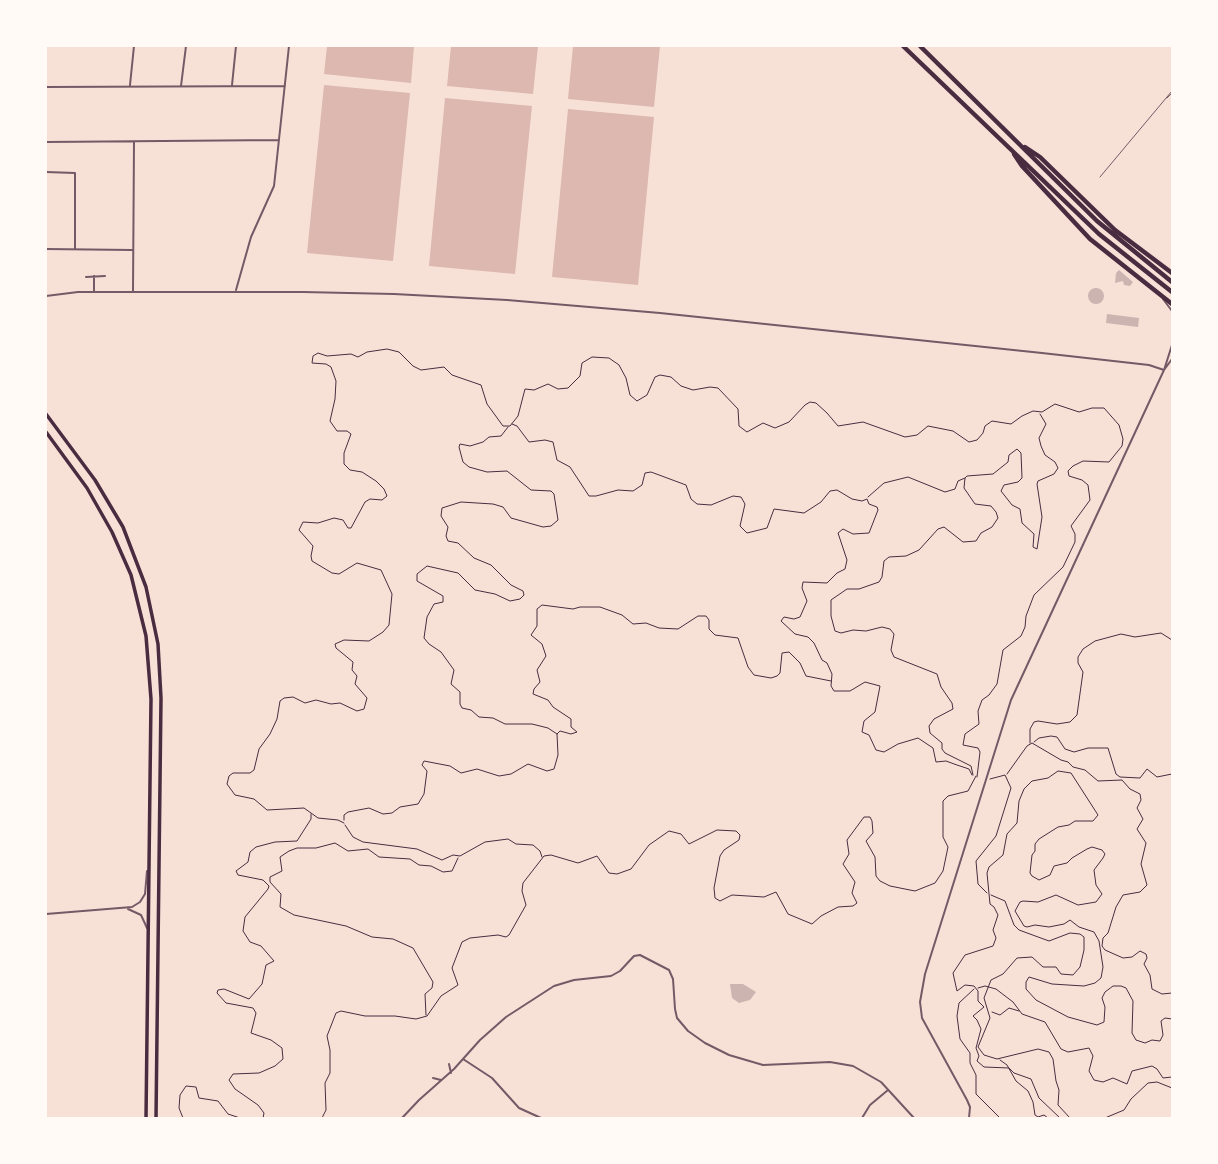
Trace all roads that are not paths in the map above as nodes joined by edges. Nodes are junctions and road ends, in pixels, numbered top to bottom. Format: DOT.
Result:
graph roads {
  1 [pos="134,46"];
  2 [pos="186,46"];
  3 [pos="236,46"];
  4 [pos="289,46"];
  5 [pos="903,46"];
  6 [pos="920,46"];
  7 [pos="130,86"];
  8 [pos="181,86"];
  9 [pos="232,86"];
  10 [pos="285,86"];
  11 [pos="46,87"];
  12 [pos="1172,92"];
  13 [pos="134,140"];
  14 [pos="279,140"];
  15 [pos="46,142"];
  16 [pos="1022,145"];
  17 [pos="1013,152"];
  18 [pos="46,173"];
  19 [pos="1100,177"];
  20 [pos="46,249"];
  21 [pos="75,249"];
  22 [pos="134,250"];
  23 [pos="1172,274"];
  24 [pos="94,276"];
  25 [pos="105,276"];
  26 [pos="86,277"];
  27 [pos="1172,282"];
  28 [pos="236,291"];
  29 [pos="94,292"];
  30 [pos="133,292"];
  31 [pos="1172,292"];
  32 [pos="46,296"];
  33 [pos="1163,298"];
  34 [pos="1172,304"];
  35 [pos="1172,311"];
  36 [pos="1172,345"];
  37 [pos="1172,359"];
  38 [pos="1164,370"];
  39 [pos="46,414"];
  40 [pos="46,432"];
  41 [pos="149,861"];
  42 [pos="127,908"];
  43 [pos="46,914"];
  44 [pos="149,933"];
  45 [pos="463,1059"];
  46 [pos="449,1064"];
  47 [pos="451,1073"];
  48 [pos="433,1078"];
  49 [pos="442,1080"];
  50 [pos="889,1089"];
  51 [pos="146,1118"];
  52 [pos="156,1118"];
  53 [pos="402,1118"];
  54 [pos="541,1118"];
  55 [pos="862,1118"];
  56 [pos="914,1118"];
  57 [pos="969,1118"];
  1 -- 7 [label="street"];
  2 -- 8 [label="street"];
  3 -- 9 [label="street"];
  4 -- 10 [label="street"];
  5 -- 17 [label="highway"];
  6 -- 16 [label="highway"];
  7 -- 8 [label="street"];
  7 -- 11 [label="street"];
  8 -- 9 [label="street"];
  9 -- 10 [label="street"];
  10 -- 14 [label="street"];
  12 -- 19 [label="lane"];
  13 -- 14 [label="street"];
  13 -- 15 [label="street"];
  13 -- 22 [label="street"];
  14 -- 28 [label="street"];
  16 -- 23 [label="highway"];
  16 -- 27 [label="highway"];
  17 -- 31 [label="highway"];
  17 -- 33 [label="highway"];
  18 -- 21 [label="street"];
  20 -- 21 [label="street"];
  21 -- 22 [label="street"];
  22 -- 30 [label="street"];
  24 -- 25 [label="street"];
  24 -- 26 [label="street"];
  24 -- 29 [label="street"];
  28 -- 30 [label="street"];
  28 -- 38 [label="street"];
  29 -- 30 [label="street"];
  29 -- 32 [label="street"];
  33 -- 34 [label="highway"];
  33 -- 35 [label="street"];
  36 -- 38 [label="street"];
  37 -- 38 [label="street"];
  38 -- 57 [label="street"];
  39 -- 52 [label="highway"];
  40 -- 41 [label="highway"];
  41 -- 42 [label="street"];
  41 -- 44 [label="highway"];
  42 -- 43 [label="street"];
  42 -- 44 [label="street"];
  44 -- 51 [label="highway"];
  45 -- 47 [label="street"];
  45 -- 50 [label="street"];
  45 -- 54 [label="street"];
  46 -- 47 [label="street"];
  47 -- 49 [label="street"];
  48 -- 49 [label="street"];
  49 -- 53 [label="street"];
  50 -- 55 [label="street"];
  50 -- 56 [label="street"];
}
